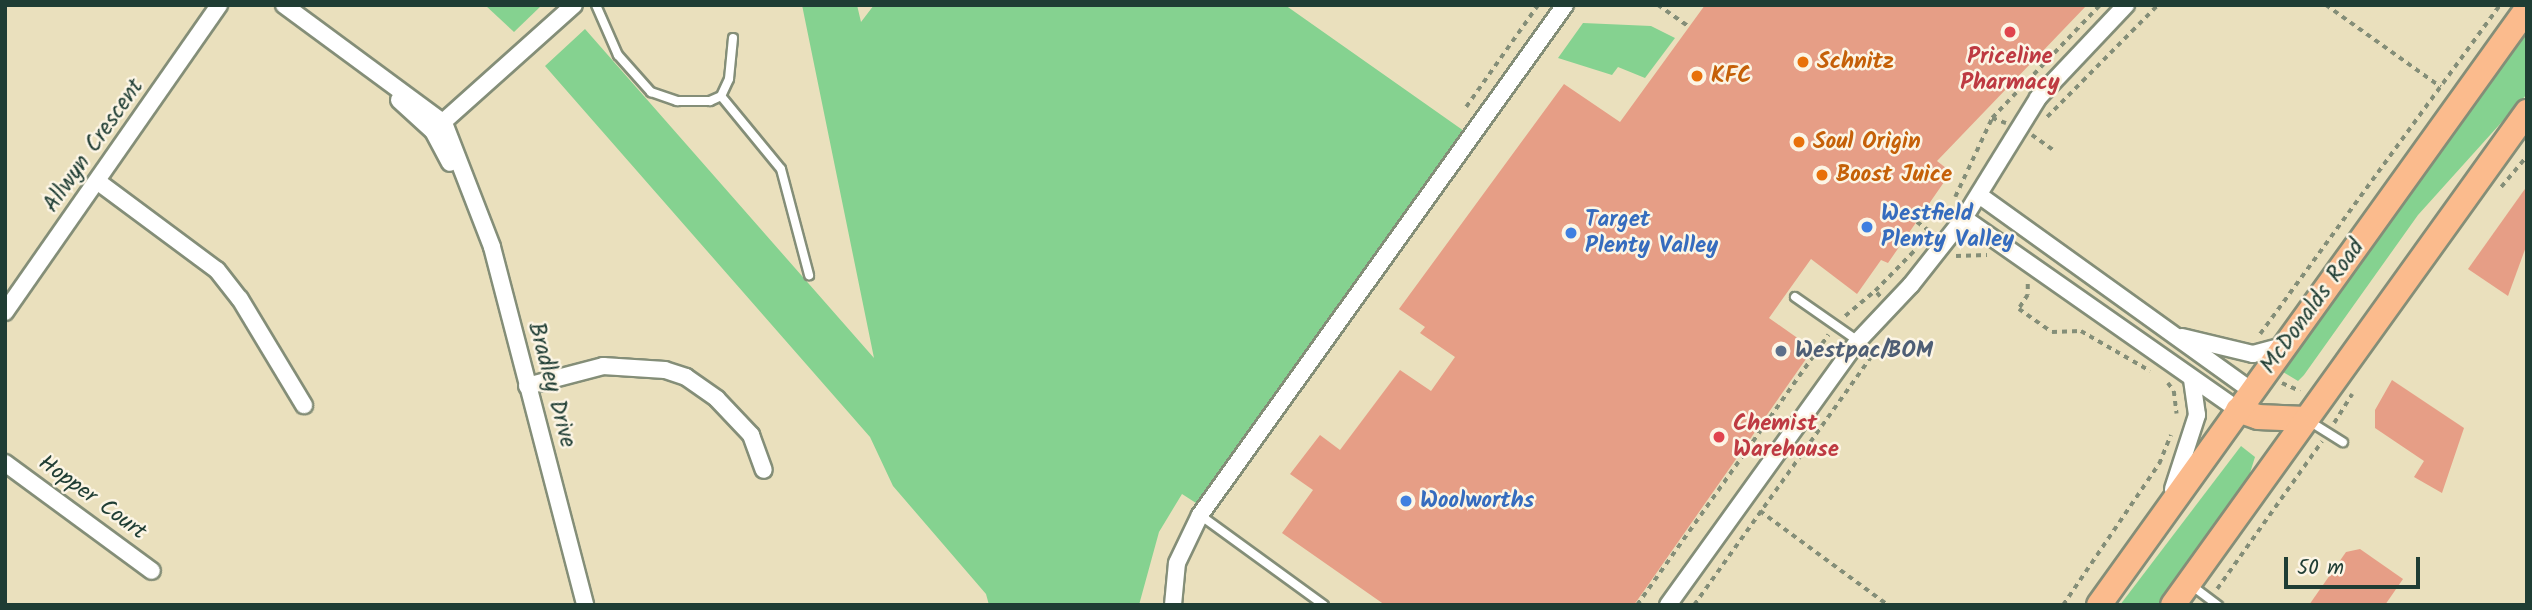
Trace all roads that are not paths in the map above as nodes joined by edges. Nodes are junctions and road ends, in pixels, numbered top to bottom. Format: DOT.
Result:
graph roads {
  1 [pos="219,5"];
  2 [pos="284,5"];
  3 [pos="574,5"];
  4 [pos="596,5"];
  5 [pos="1565,5"];
  6 [pos="2126,5"];
  7 [pos="2527,9"];
  8 [pos="733,38"];
  9 [pos="721,96"];
  10 [pos="2527,112"];
  11 [pos="439,127"];
  12 [pos="97,181"];
  13 [pos="1979,195"];
  14 [pos="1964,218"];
  15 [pos="809,275"];
  16 [pos="1795,297"];
  17 [pos="5,312"];
  18 [pos="2173,335"];
  19 [pos="1858,341"];
  20 [pos="2287,342"];
  21 [pos="2192,380"];
  22 [pos="527,386"];
  23 [pos="2251,392"];
  24 [pos="304,405"];
  25 [pos="2318,417"];
  26 [pos="2343,442"];
  27 [pos="5,463"];
  28 [pos="764,470"];
  29 [pos="1200,515"];
  30 [pos="2161,517"];
  31 [pos="152,571"];
  32 [pos="2188,583"];
  33 [pos="2214,602"];
  34 [pos="1674,603"];
  35 [pos="585,605"];
  36 [pos="1173,605"];
  37 [pos="1324,605"];
  38 [pos="2099,605"];
  39 [pos="2173,605"];
  1 -- 12 [label="street, Allwyn Crescent"];
  2 -- 11 [label="street, Bradley Drive"];
  3 -- 11 [label="street"];
  4 -- 9 [label="lane"];
  5 -- 29 [label="street"];
  6 -- 13 [label="street"];
  7 -- 20 [label="main road, McDonalds Road"];
  8 -- 9 [label="lane"];
  9 -- 15 [label="lane"];
  10 -- 25 [label="main road"];
  11 -- 22 [label="street, Bradley Drive"];
  12 -- 17 [label="street, Allwyn Crescent"];
  12 -- 24 [label="street"];
  13 -- 14 [label="street"];
  13 -- 18 [label="street"];
  14 -- 19 [label="street"];
  14 -- 21 [label="street"];
  16 -- 19 [label="lane"];
  18 -- 20 [label="street"];
  18 -- 23 [label="street"];
  19 -- 34 [label="street"];
  20 -- 23 [label="main road, McDonalds Road"];
  21 -- 23 [label="street"];
  21 -- 30 [label="street"];
  22 -- 28 [label="street"];
  22 -- 35 [label="street, Bradley Drive"];
  23 -- 25 [label="main road"];
  23 -- 30 [label="main road, McDonalds Road"];
  25 -- 26 [label="lane"];
  25 -- 32 [label="main road"];
  27 -- 31 [label="street, Hopper Court"];
  29 -- 36 [label="street"];
  29 -- 37 [label="lane"];
  30 -- 38 [label="main road, McDonalds Road"];
  32 -- 33 [label="lane"];
  32 -- 39 [label="main road"];
}
